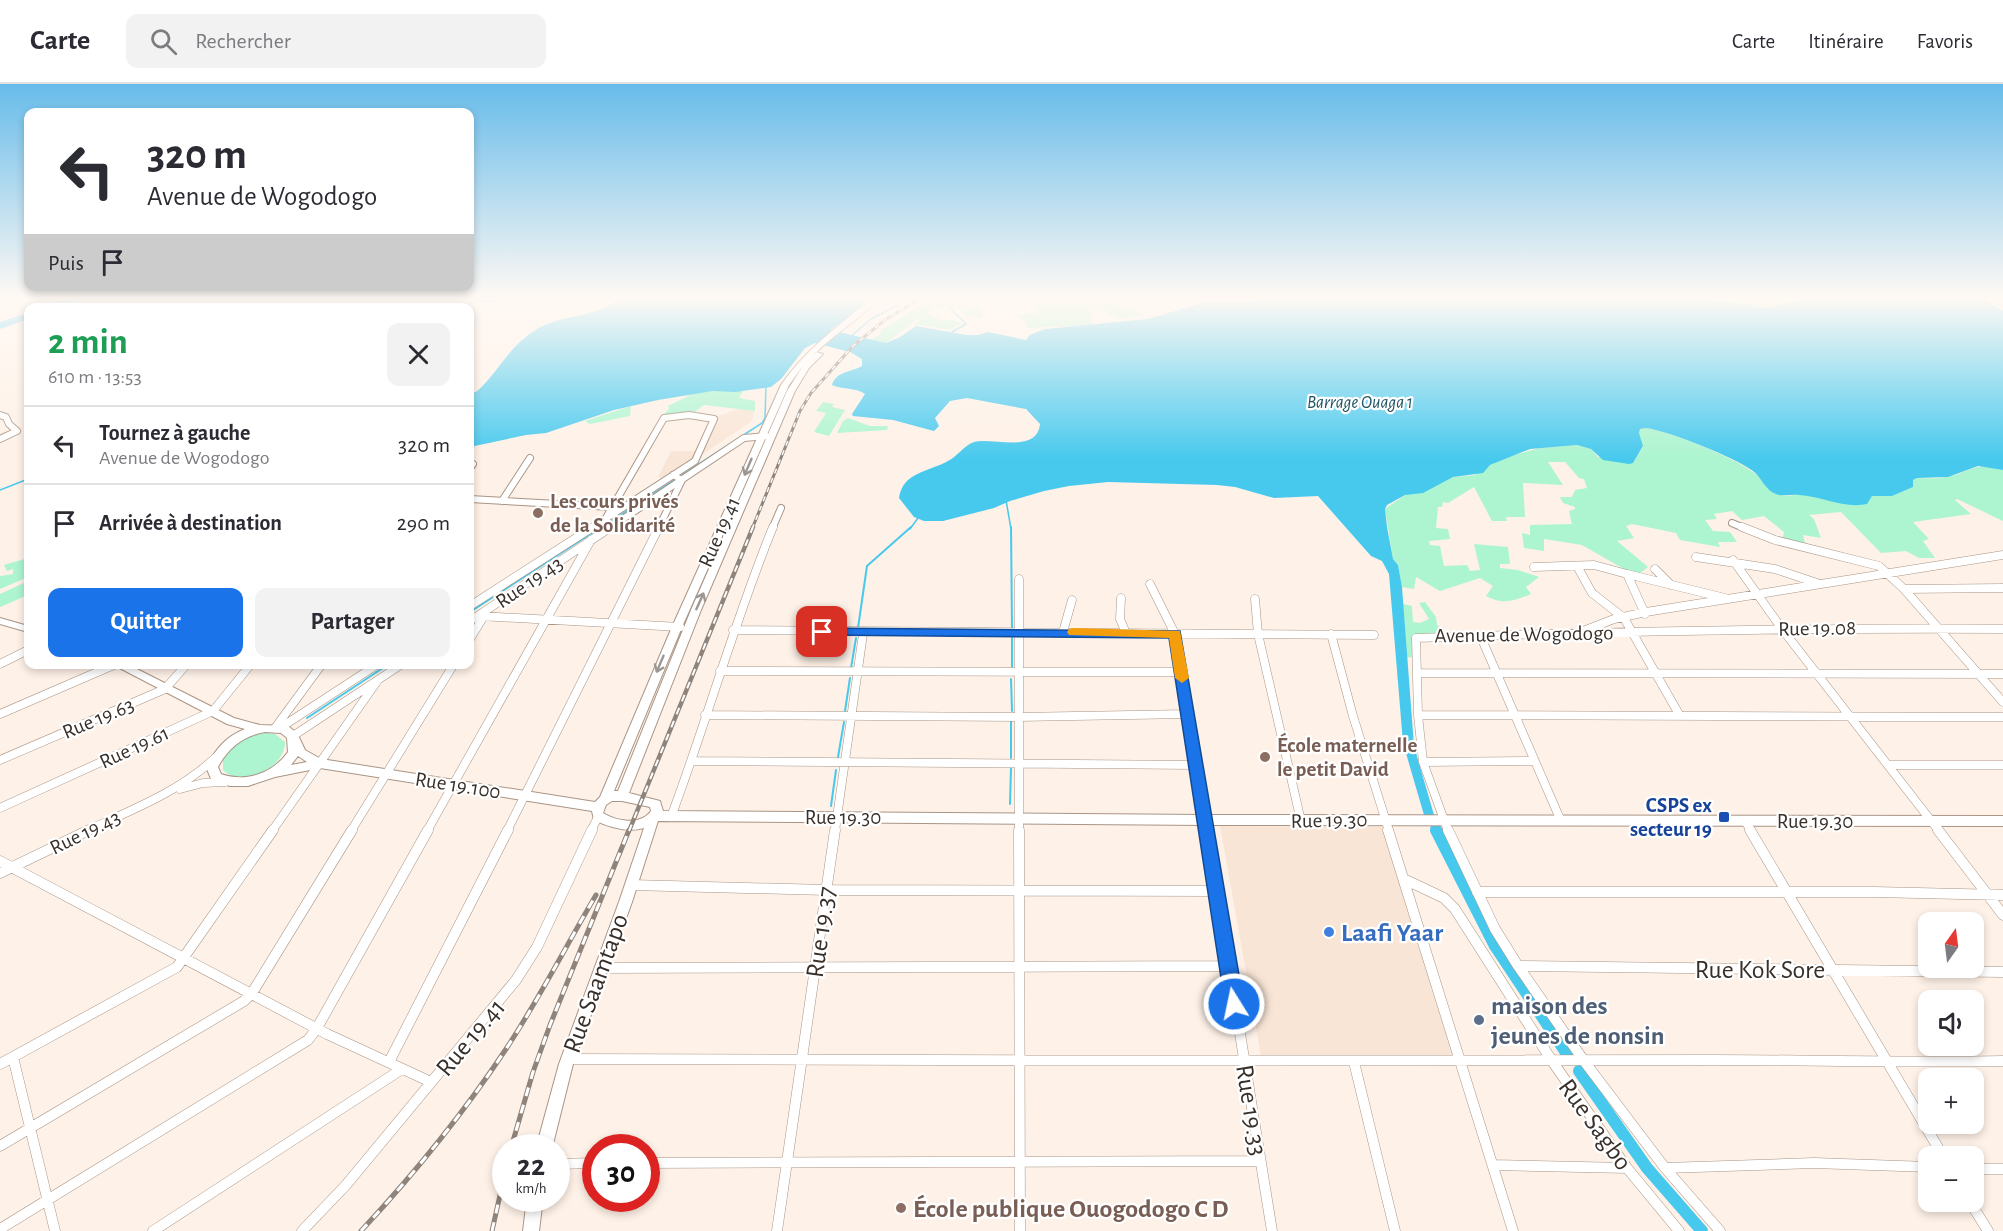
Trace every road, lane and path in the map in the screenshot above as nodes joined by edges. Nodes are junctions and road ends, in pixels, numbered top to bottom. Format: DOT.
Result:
graph roads {
  1 [pos="817,352"];
  2 [pos="0,415"];
  3 [pos="767,436"];
  4 [pos="0,439"];
  5 [pos="530,458"];
  6 [pos="673,475"];
  7 [pos="682,480"];
  8 [pos="474,499"];
  9 [pos="502,501"];
  10 [pos="612,507"];
  11 [pos="781,508"];
  12 [pos="606,518"];
  13 [pos="598,523"];
  14 [pos="1732,523"];
  15 [pos="608,529"];
  16 [pos="591,540"];
  17 [pos="2003,555"];
  18 [pos="1696,557"];
  19 [pos="1733,560"];
  20 [pos="1576,566"];
  21 [pos="1534,567"];
  22 [pos="1655,569"];
  23 [pos="1886,571"];
  24 [pos="1628,574"];
  25 [pos="1019,579"];
  26 [pos="1150,584"];
  27 [pos="1820,584"];
  28 [pos="1672,586"];
  29 [pos="2003,588"];
  30 [pos="1904,589"];
  31 [pos="1757,594"];
  32 [pos="1121,598"];
  33 [pos="1255,599"];
  34 [pos="1726,599"];
  35 [pos="1072,600"];
  36 [pos="474,603"];
  37 [pos="1645,614"];
  38 [pos="481,616"];
  39 [pos="1624,618"];
  40 [pos="474,619"];
  41 [pos="548,619"];
  42 [pos="0,621"];
  43 [pos="612,622"];
  44 [pos="677,627"];
  45 [pos="689,627"];
  46 [pos="24,628"];
  47 [pos="1782,629"];
  48 [pos="1939,629"];
  49 [pos="2003,629"];
  50 [pos="733,630"];
  51 [pos="474,631"];
  52 [pos="1632,631"];
  53 [pos="1018,632"];
  54 [pos="1064,632"];
  55 [pos="1580,632"];
  56 [pos="1126,633"];
  57 [pos="862,634"];
  58 [pos="1175,634"];
  59 [pos="1258,634"];
  60 [pos="1331,634"];
  61 [pos="1374,635"];
  62 [pos="1480,635"];
  63 [pos="24,652"];
  64 [pos="0,664"];
  65 [pos="104,669"];
  66 [pos="126,669"];
  67 [pos="183,669"];
  68 [pos="247,669"];
  69 [pos="318,669"];
  70 [pos="370,669"];
  71 [pos="394,669"];
  72 [pos="451,669"];
  73 [pos="720,671"];
  74 [pos="1018,672"];
  75 [pos="1180,672"];
  76 [pos="857,673"];
  77 [pos="1417,673"];
  78 [pos="1496,673"];
  79 [pos="1656,674"];
  80 [pos="1978,674"];
  81 [pos="2003,674"];
  82 [pos="1820,675"];
  83 [pos="378,680"];
  84 [pos="165,689"];
  85 [pos="2003,702"];
  86 [pos="213,711"];
  87 [pos="0,714"];
  88 [pos="1188,714"];
  89 [pos="705,715"];
  90 [pos="1418,715"];
  91 [pos="851,716"];
  92 [pos="1516,716"];
  93 [pos="1680,716"];
  94 [pos="1018,717"];
  95 [pos="1852,717"];
  96 [pos="2003,717"];
  97 [pos="231,721"];
  98 [pos="277,728"];
  99 [pos="261,729"];
  100 [pos="294,739"];
  101 [pos="218,754"];
  102 [pos="0,760"];
  103 [pos="692,760"];
  104 [pos="1534,761"];
  105 [pos="844,762"];
  106 [pos="1423,762"];
  107 [pos="319,763"];
  108 [pos="1018,763"];
  109 [pos="1196,765"];
  110 [pos="1889,765"];
  111 [pos="2003,765"];
  112 [pos="386,773"];
  113 [pos="265,777"];
  114 [pos="226,782"];
  115 [pos="455,785"];
  116 [pos="170,791"];
  117 [pos="525,796"];
  118 [pos="622,796"];
  119 [pos="600,807"];
  120 [pos="0,808"];
  121 [pos="671,817"];
  122 [pos="836,817"];
  123 [pos="654,818"];
  124 [pos="1019,819"];
  125 [pos="1387,819"];
  126 [pos="1205,820"];
  127 [pos="1443,820"];
  128 [pos="1301,821"];
  129 [pos="1561,821"];
  130 [pos="1744,821"];
  131 [pos="1930,821"];
  132 [pos="2003,821"];
  133 [pos="0,861"];
  134 [pos="11,867"];
  135 [pos="0,873"];
  136 [pos="1406,880"];
  137 [pos="631,885"];
  138 [pos="1018,889"];
  139 [pos="826,890"];
  140 [pos="1215,891"];
  141 [pos="1477,892"];
  142 [pos="1788,894"];
  143 [pos="1987,895"];
  144 [pos="2003,895"];
  145 [pos="2003,915"];
  146 [pos="184,957"];
  147 [pos="1228,966"];
  148 [pos="1518,966"];
  149 [pos="815,967"];
  150 [pos="600,968"];
  151 [pos="1019,968"];
  152 [pos="1833,969"];
  153 [pos="2003,972"];
  154 [pos="252,993"];
  155 [pos="317,1028"];
  156 [pos="13,1057"];
  157 [pos="567,1059"];
  158 [pos="802,1059"];
  159 [pos="1020,1059"];
  160 [pos="1244,1060"];
  161 [pos="1461,1061"];
  162 [pos="1551,1061"];
  163 [pos="1584,1061"];
  164 [pos="2003,1061"];
  165 [pos="388,1062"];
  166 [pos="1354,1062"];
  167 [pos="1888,1063"];
  168 [pos="0,1064"];
  169 [pos="402,1069"];
  170 [pos="431,1082"];
  171 [pos="29,1129"];
  172 [pos="548,1134"];
  173 [pos="0,1146"];
  174 [pos="1938,1146"];
  175 [pos="1020,1161"];
  176 [pos="1260,1161"];
  177 [pos="787,1162"];
  178 [pos="660,1163"];
  179 [pos="1493,1165"];
  180 [pos="1918,1167"];
  181 [pos="1627,1168"];
  182 [pos="1665,1168"];
  183 [pos="1984,1168"];
  184 [pos="2003,1169"];
  185 [pos="46,1201"];
  186 [pos="533,1212"];
  187 [pos="1976,1212"];
  188 [pos="0,1229"];
  189 [pos="55,1231"];
  190 [pos="153,1231"];
  191 [pos="302,1231"];
  192 [pos="531,1231"];
  193 [pos="777,1231"];
  194 [pos="1020,1231"];
  195 [pos="1272,1231"];
  196 [pos="1395,1231"];
  197 [pos="1513,1231"];
  198 [pos="1679,1231"];
  199 [pos="1720,1231"];
  200 [pos="1988,1231"];
  1 -- 3 [label="main road, Rue 19.41"];
  2 -- 4 [label="street"];
  3 -- 7 [label="street, Rue 19.43"];
  3 -- 44 [label="main road, Rue 19.41, one-way"];
  45 -- 3 [label="main road, Rue 19.41, one-way"];
  5 -- 9 [label="street"];
  6 -- 7 [label="street"];
  6 -- 10 [label="street"];
  6 -- 12 [label="street"];
  7 -- 15 [label="street, Rue 19.43"];
  7 -- 43 [label="street"];
  8 -- 9 [label="street"];
  9 -- 10 [label="street"];
  10 -- 12 [label="street"];
  11 -- 50 [label="street"];
  12 -- 13 [label="street"];
  13 -- 15 [label="street"];
  13 -- 36 [label="street"];
  14 -- 23 [label="street"];
  15 -- 16 [label="street, Rue 19.43"];
  16 -- 38 [label="street, Rue 19.43"];
  16 -- 41 [label="street"];
  17 -- 23 [label="street"];
  18 -- 19 [label="street"];
  19 -- 27 [label="street"];
  19 -- 31 [label="street"];
  20 -- 21 [label="street"];
  20 -- 24 [label="street"];
  20 -- 39 [label="street"];
  22 -- 28 [label="street"];
  23 -- 27 [label="street"];
  23 -- 30 [label="street"];
  24 -- 28 [label="street"];
  24 -- 37 [label="street"];
  25 -- 53 [label="street"];
  26 -- 58 [label="street, Rue 19.33"];
  27 -- 31 [label="street"];
  28 -- 34 [label="street"];
  29 -- 30 [label="street"];
  30 -- 48 [label="street"];
  31 -- 34 [label="street"];
  31 -- 47 [label="street"];
  32 -- 56 [label="street"];
  33 -- 59 [label="street"];
  34 -- 37 [label="street"];
  35 -- 54 [label="street"];
  37 -- 39 [label="street"];
  38 -- 40 [label="street, Rue 19.43"];
  38 -- 41 [label="street"];
  38 -- 51 [label="street"];
  39 -- 52 [label="street"];
  39 -- 55 [label="street"];
  41 -- 43 [label="street"];
  41 -- 115 [label="street"];
  42 -- 46 [label="main road"];
  43 -- 44 [label="street"];
  43 -- 117 [label="street"];
  44 -- 45 [label="street"];
  44 -- 119 [label="main road, Rue 19.41, one-way"];
  45 -- 118 [label="main road, Rue 19.41"];
  47 -- 48 [label="street, Rue 19.08"];
  47 -- 52 [label="street, Rue 19.08"];
  47 -- 82 [label="street"];
  48 -- 49 [label="street, Rue 19.08"];
  48 -- 80 [label="street"];
  50 -- 57 [label="street"];
  50 -- 73 [label="street"];
  52 -- 55 [label="street, Avenue de Wogodogo"];
  52 -- 79 [label="street"];
  53 -- 54 [label="street"];
  53 -- 57 [label="street"];
  53 -- 74 [label="street"];
  54 -- 56 [label="street"];
  55 -- 62 [label="street, Avenue de Wogodogo"];
  56 -- 58 [label="street"];
  57 -- 76 [label="street, Rue 19.37"];
  58 -- 59 [label="street"];
  58 -- 75 [label="street, Rue 19.33"];
  59 -- 60 [label="street"];
  59 -- 128 [label="street"];
  60 -- 61 [label="street"];
  60 -- 125 [label="street"];
  62 -- 77 [label="street, Avenue de Wogodogo"];
  62 -- 78 [label="street"];
  63 -- 64 [label="street"];
  65 -- 87 [label="street"];
  66 -- 84 [label="main road"];
  67 -- 84 [label="street, Rue 19.63"];
  68 -- 86 [label="street, Rue 19.61"];
  69 -- 98 [label="street"];
  70 -- 98 [label="street"];
  71 -- 83 [label="street"];
  72 -- 112 [label="street"];
  73 -- 76 [label="street"];
  73 -- 89 [label="street"];
  74 -- 75 [label="street"];
  74 -- 76 [label="street"];
  74 -- 94 [label="street"];
  75 -- 88 [label="street, Rue 19.33"];
  76 -- 91 [label="street, Rue 19.37"];
  77 -- 78 [label="street"];
  77 -- 90 [label="street"];
  78 -- 79 [label="street"];
  78 -- 92 [label="street"];
  79 -- 82 [label="street"];
  79 -- 93 [label="street"];
  80 -- 81 [label="street"];
  80 -- 82 [label="street"];
  80 -- 85 [label="street"];
  82 -- 95 [label="street"];
  83 -- 100 [label="street"];
  83 -- 107 [label="street"];
  84 -- 86 [label="main road"];
  84 -- 102 [label="street, Rue 19.63"];
  86 -- 97 [label="main road"];
  86 -- 120 [label="street, Rue 19.61"];
  88 -- 94 [label="street"];
  88 -- 109 [label="street, Rue 19.33"];
  89 -- 91 [label="street"];
  89 -- 103 [label="street"];
  90 -- 92 [label="street"];
  90 -- 106 [label="street"];
  91 -- 94 [label="street"];
  91 -- 105 [label="street, Rue 19.37"];
  92 -- 93 [label="street"];
  92 -- 104 [label="street"];
  93 -- 95 [label="street"];
  94 -- 108 [label="street"];
  95 -- 96 [label="street"];
  95 -- 110 [label="street"];
  97 -- 99 [label="main road"];
  97 -- 101 [label="main road"];
  98 -- 99 [label="main road"];
  98 -- 100 [label="main road, Rue 19.100"];
  99 -- 101 [label="main road"];
  100 -- 107 [label="main road, Rue 19.100"];
  100 -- 113 [label="main road"];
  101 -- 114 [label="main road"];
  101 -- 116 [label="street, Rue 19.43"];
  103 -- 105 [label="street"];
  103 -- 121 [label="street"];
  104 -- 106 [label="street"];
  104 -- 129 [label="street"];
  105 -- 108 [label="street"];
  105 -- 122 [label="street, Rue 19.37"];
  106 -- 127 [label="street"];
  107 -- 112 [label="main road, Rue 19.100"];
  107 -- 113 [label="main road, Rue 19.100"];
  107 -- 146 [label="street"];
  108 -- 109 [label="street"];
  108 -- 124 [label="street"];
  109 -- 126 [label="street, Rue 19.33"];
  110 -- 111 [label="street"];
  110 -- 131 [label="street"];
  112 -- 115 [label="main road, Rue 19.100"];
  112 -- 154 [label="street"];
  113 -- 114 [label="main road, Rue 19.100"];
  114 -- 116 [label="street, Rue 19.43"];
  115 -- 117 [label="main road, Rue 19.100"];
  115 -- 155 [label="street"];
  116 -- 134 [label="street, Rue 19.43"];
  117 -- 119 [label="main road, Rue 19.100"];
  117 -- 165 [label="street"];
  118 -- 119 [label="main road"];
  118 -- 123 [label="main road"];
  119 -- 123 [label="main road, Rue 19.30"];
  119 -- 170 [label="street, Rue 19.41"];
  121 -- 122 [label="main road, Rue 19.30"];
  121 -- 123 [label="main road, Rue 19.30"];
  122 -- 124 [label="main road, Rue 19.30"];
  122 -- 139 [label="street, Rue 19.37"];
  123 -- 137 [label="main road, Rue Saamtapo"];
  124 -- 126 [label="main road, Rue 19.30"];
  124 -- 138 [label="street"];
  125 -- 127 [label="main road, Rue 19.30"];
  125 -- 128 [label="main road, Rue 19.30"];
  125 -- 136 [label="street"];
  126 -- 128 [label="main road, Rue 19.30"];
  126 -- 140 [label="street, Rue 19.33"];
  127 -- 129 [label="main road, Rue 19.30"];
  127 -- 141 [label="street"];
  129 -- 130 [label="main road, Rue 19.30"];
  130 -- 131 [label="main road, Rue 19.30"];
  130 -- 142 [label="street"];
  131 -- 132 [label="main road, Rue 19.30"];
  131 -- 143 [label="street"];
  133 -- 134 [label="street"];
  134 -- 135 [label="street, Rue 19.43"];
  134 -- 146 [label="street"];
  136 -- 161 [label="street"];
  136 -- 162 [label="street, Rue Sagbo"];
  137 -- 139 [label="street"];
  137 -- 150 [label="main road, Rue Saamtapo"];
  138 -- 139 [label="street"];
  138 -- 140 [label="street"];
  138 -- 151 [label="street"];
  139 -- 149 [label="street, Rue 19.37"];
  140 -- 147 [label="street, Rue 19.33"];
  141 -- 142 [label="street"];
  141 -- 148 [label="street"];
  142 -- 143 [label="street"];
  142 -- 152 [label="street"];
  143 -- 144 [label="street"];
  143 -- 145 [label="street"];
  146 -- 154 [label="street"];
  146 -- 156 [label="street"];
  147 -- 151 [label="street"];
  147 -- 160 [label="street, Rue 19.33"];
  148 -- 152 [label="street, Rue Kok Sore"];
  148 -- 163 [label="street"];
  149 -- 150 [label="street"];
  149 -- 151 [label="street"];
  149 -- 158 [label="street, Rue 19.37"];
  150 -- 157 [label="main road, Rue Saamtapo"];
  151 -- 159 [label="street"];
  152 -- 153 [label="street, Rue Kok Sore"];
  152 -- 167 [label="street"];
  154 -- 155 [label="street"];
  154 -- 171 [label="street"];
  155 -- 165 [label="street"];
  155 -- 185 [label="street"];
  156 -- 168 [label="street"];
  156 -- 171 [label="street"];
  157 -- 158 [label="street"];
  157 -- 172 [label="main road, Rue Saamtapo"];
  158 -- 159 [label="street"];
  158 -- 177 [label="street, Rue 19.37"];
  159 -- 160 [label="street"];
  159 -- 175 [label="street"];
  160 -- 166 [label="street"];
  160 -- 176 [label="street, Rue 19.33"];
  161 -- 162 [label="street"];
  161 -- 166 [label="street"];
  161 -- 179 [label="street"];
  162 -- 163 [label="street"];
  162 -- 181 [label="street, Rue Sagbo"];
  163 -- 167 [label="street"];
  163 -- 182 [label="street"];
  164 -- 167 [label="street"];
  165 -- 169 [label="street"];
  166 -- 196 [label="street"];
  167 -- 174 [label="street"];
  169 -- 170 [label="street"];
  169 -- 190 [label="street"];
  170 -- 191 [label="street, Rue 19.41"];
  171 -- 173 [label="street"];
  171 -- 185 [label="street"];
  175 -- 176 [label="street"];
  175 -- 177 [label="street"];
  175 -- 194 [label="street"];
  176 -- 195 [label="street, Rue 19.33"];
  177 -- 178 [label="street"];
  177 -- 193 [label="street, Rue 19.37"];
  179 -- 181 [label="street"];
  179 -- 197 [label="street"];
  180 -- 182 [label="street"];
  181 -- 198 [label="street, Rue Sagbo"];
  182 -- 199 [label="street"];
  183 -- 184 [label="street"];
  185 -- 188 [label="street"];
  185 -- 189 [label="street"];
  186 -- 192 [label="main road"];
  187 -- 200 [label="street"];
}
